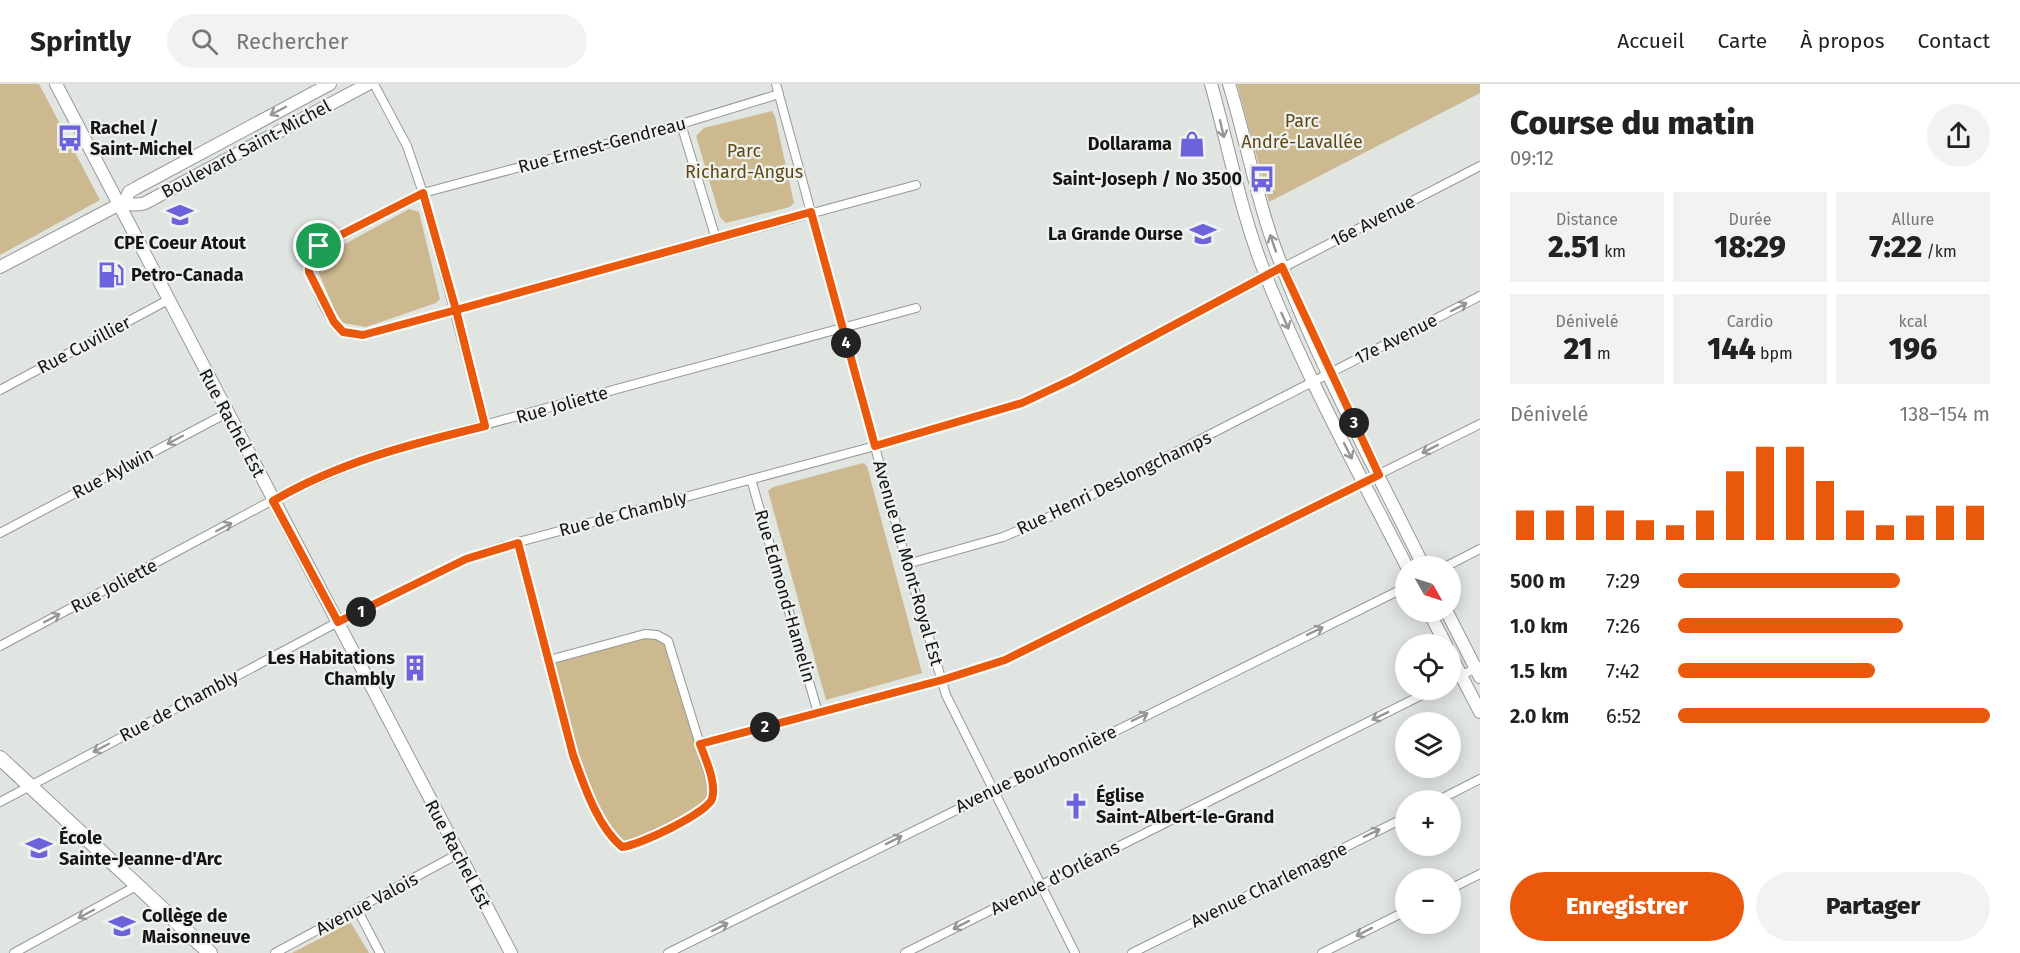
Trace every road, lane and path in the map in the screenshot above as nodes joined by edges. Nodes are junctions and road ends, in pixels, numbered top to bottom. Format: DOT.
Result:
graph roads {
  1 [pos="56,84"];
  2 [pos="330,84"];
  3 [pos="368,84"];
  4 [pos="374,84"];
  5 [pos="776,84"];
  6 [pos="1210,84"];
  7 [pos="1229,84"];
  8 [pos="779,94"];
  9 [pos="681,124"];
  10 [pos="1480,166"];
  11 [pos="916,185"];
  12 [pos="423,193"];
  13 [pos="121,204"];
  14 [pos="811,212"];
  15 [pos="716,239"];
  16 [pos="0,267"];
  17 [pos="1282,267"];
  18 [pos="1266,276"];
  19 [pos="1480,296"];
  20 [pos="168,300"];
  21 [pos="916,308"];
  22 [pos="456,310"];
  23 [pos="842,328"];
  24 [pos="1329,373"];
  25 [pos="1313,382"];
  26 [pos="0,390"];
  27 [pos="227,413"];
  28 [pos="1480,424"];
  29 [pos="485,426"];
  30 [pos="875,446"];
  31 [pos="1379,475"];
  32 [pos="751,479"];
  33 [pos="1364,483"];
  34 [pos="273,501"];
  35 [pos="0,532"];
  36 [pos="518,543"];
  37 [pos="1480,549"];
  38 [pos="1401,556"];
  39 [pos="1419,556"];
  40 [pos="1461,559"];
  41 [pos="907,564"];
  42 [pos="1395,592"];
  43 [pos="338,622"];
  44 [pos="1452,622"];
  45 [pos="0,646"];
  46 [pos="549,660"];
  47 [pos="1479,671"];
  48 [pos="1461,676"];
  49 [pos="942,680"];
  50 [pos="1461,685"];
  51 [pos="1412,700"];
  52 [pos="1480,712"];
  53 [pos="818,713"];
  54 [pos="700,744"];
  55 [pos="0,758"];
  56 [pos="1480,780"];
  57 [pos="31,786"];
  58 [pos="994,790"];
  59 [pos="1460,790"];
  60 [pos="0,802"];
  61 [pos="1395,822"];
  62 [pos="458,854"];
  63 [pos="1480,874"];
  64 [pos="1461,884"];
  65 [pos="138,885"];
  66 [pos="1041,885"];
  67 [pos="357,909"];
  68 [pos="1395,917"];
  69 [pos="14,953"];
  70 [pos="210,953"];
  71 [pos="275,953"];
  72 [pos="380,953"];
  73 [pos="511,953"];
  74 [pos="668,953"];
  75 [pos="904,953"];
  76 [pos="1075,953"];
  77 [pos="1132,953"];
  78 [pos="1322,953"];
  1 -- 13 [label="main road, Rue Rachel Est"];
  2 -- 13 [label="main road, Boulevard Saint-Michel, one-way"];
  3 -- 13 [label="main road, Boulevard Saint-Michel"];
  4 -- 12 [label="street"];
  5 -- 8 [label="street, Avenue du Mont-Royal Est"];
  6 -- 18 [label="main road, one-way"];
  17 -- 7 [label="main road, one-way"];
  8 -- 9 [label="street, Rue Ernest-Gendreau"];
  8 -- 14 [label="street, Avenue du Mont-Royal Est"];
  9 -- 12 [label="street, Rue Ernest-Gendreau"];
  9 -- 15 [label="street"];
  10 -- 17 [label="street, 16e Avenue"];
  11 -- 14 [label="street"];
  12 -- 22 [label="street"];
  12 -- 22 [label="street, Rue Ernest-Gendreau"];
  13 -- 16 [label="main road"];
  13 -- 20 [label="main road, Rue Rachel Est"];
  14 -- 15 [label="street"];
  14 -- 23 [label="street, Avenue du Mont-Royal Est"];
  15 -- 22 [label="street"];
  17 -- 18 [label="street, 16e Avenue"];
  17 -- 24 [label="main road"];
  18 -- 25 [label="main road, one-way"];
  18 -- 30 [label="street, Rue de Chambly"];
  24 -- 19 [label="street, 17e Avenue, one-way"];
  20 -- 26 [label="street, Rue Cuvillier"];
  20 -- 27 [label="main road, Rue Rachel Est"];
  21 -- 23 [label="street, Rue Joliette"];
  22 -- 29 [label="street"];
  23 -- 29 [label="street, Rue Joliette"];
  23 -- 30 [label="street, Avenue du Mont-Royal Est"];
  24 -- 25 [label="street, 17e Avenue"];
  24 -- 31 [label="main road"];
  25 -- 33 [label="main road, one-way"];
  25 -- 41 [label="street, Rue Henri Deslongchamps"];
  27 -- 34 [label="main road, Rue Rachel Est"];
  27 -- 35 [label="street, Rue Aylwin, one-way"];
  28 -- 31 [label="street, one-way"];
  29 -- 34 [label="street, Rue Joliette"];
  30 -- 32 [label="street, Rue de Chambly"];
  30 -- 41 [label="street, Avenue du Mont-Royal Est"];
  31 -- 33 [label="street"];
  31 -- 39 [label="main road"];
  32 -- 36 [label="street, Rue de Chambly"];
  32 -- 53 [label="street, Rue Edmond-Hamelin"];
  33 -- 38 [label="main road"];
  33 -- 49 [label="street"];
  34 -- 43 [label="main road, Rue Rachel Est"];
  45 -- 34 [label="street, Rue Joliette, one-way"];
  36 -- 43 [label="street, Rue de Chambly"];
  36 -- 46 [label="street"];
  37 -- 40 [label="street"];
  41 -- 49 [label="street, Avenue du Mont-Royal Est"];
  58 -- 42 [label="street, Avenue Bourbonnière, one-way"];
  43 -- 57 [label="street, Rue de Chambly, one-way"];
  43 -- 62 [label="main road, Rue Rachel Est"];
  44 -- 47 [label="main road"];
  46 -- 54 [label="street"];
  46 -- 54 [label="street"];
  47 -- 48 [label="street"];
  49 -- 53 [label="street"];
  49 -- 58 [label="street, Avenue du Mont-Royal Est"];
  50 -- 52 [label="main road"];
  51 -- 66 [label="street, Avenue d'Orléans, one-way"];
  53 -- 54 [label="street"];
  55 -- 57 [label="main road"];
  56 -- 59 [label="street"];
  57 -- 60 [label="street, Rue de Chambly"];
  57 -- 65 [label="main road"];
  58 -- 66 [label="street, Avenue du Mont-Royal Est"];
  74 -- 58 [label="street, Avenue Bourbonnière, one-way"];
  77 -- 61 [label="street, Avenue Charlemagne, one-way"];
  62 -- 67 [label="street, Avenue Valois"];
  62 -- 73 [label="main road, Rue Rachel Est"];
  63 -- 64 [label="street"];
  65 -- 69 [label="street, one-way"];
  65 -- 70 [label="main road"];
  66 -- 75 [label="street, Avenue d'Orléans, one-way"];
  66 -- 76 [label="street, Avenue du Mont-Royal Est"];
  67 -- 71 [label="street, Avenue Valois"];
  67 -- 72 [label="street"];
  68 -- 78 [label="street, one-way"];
}
